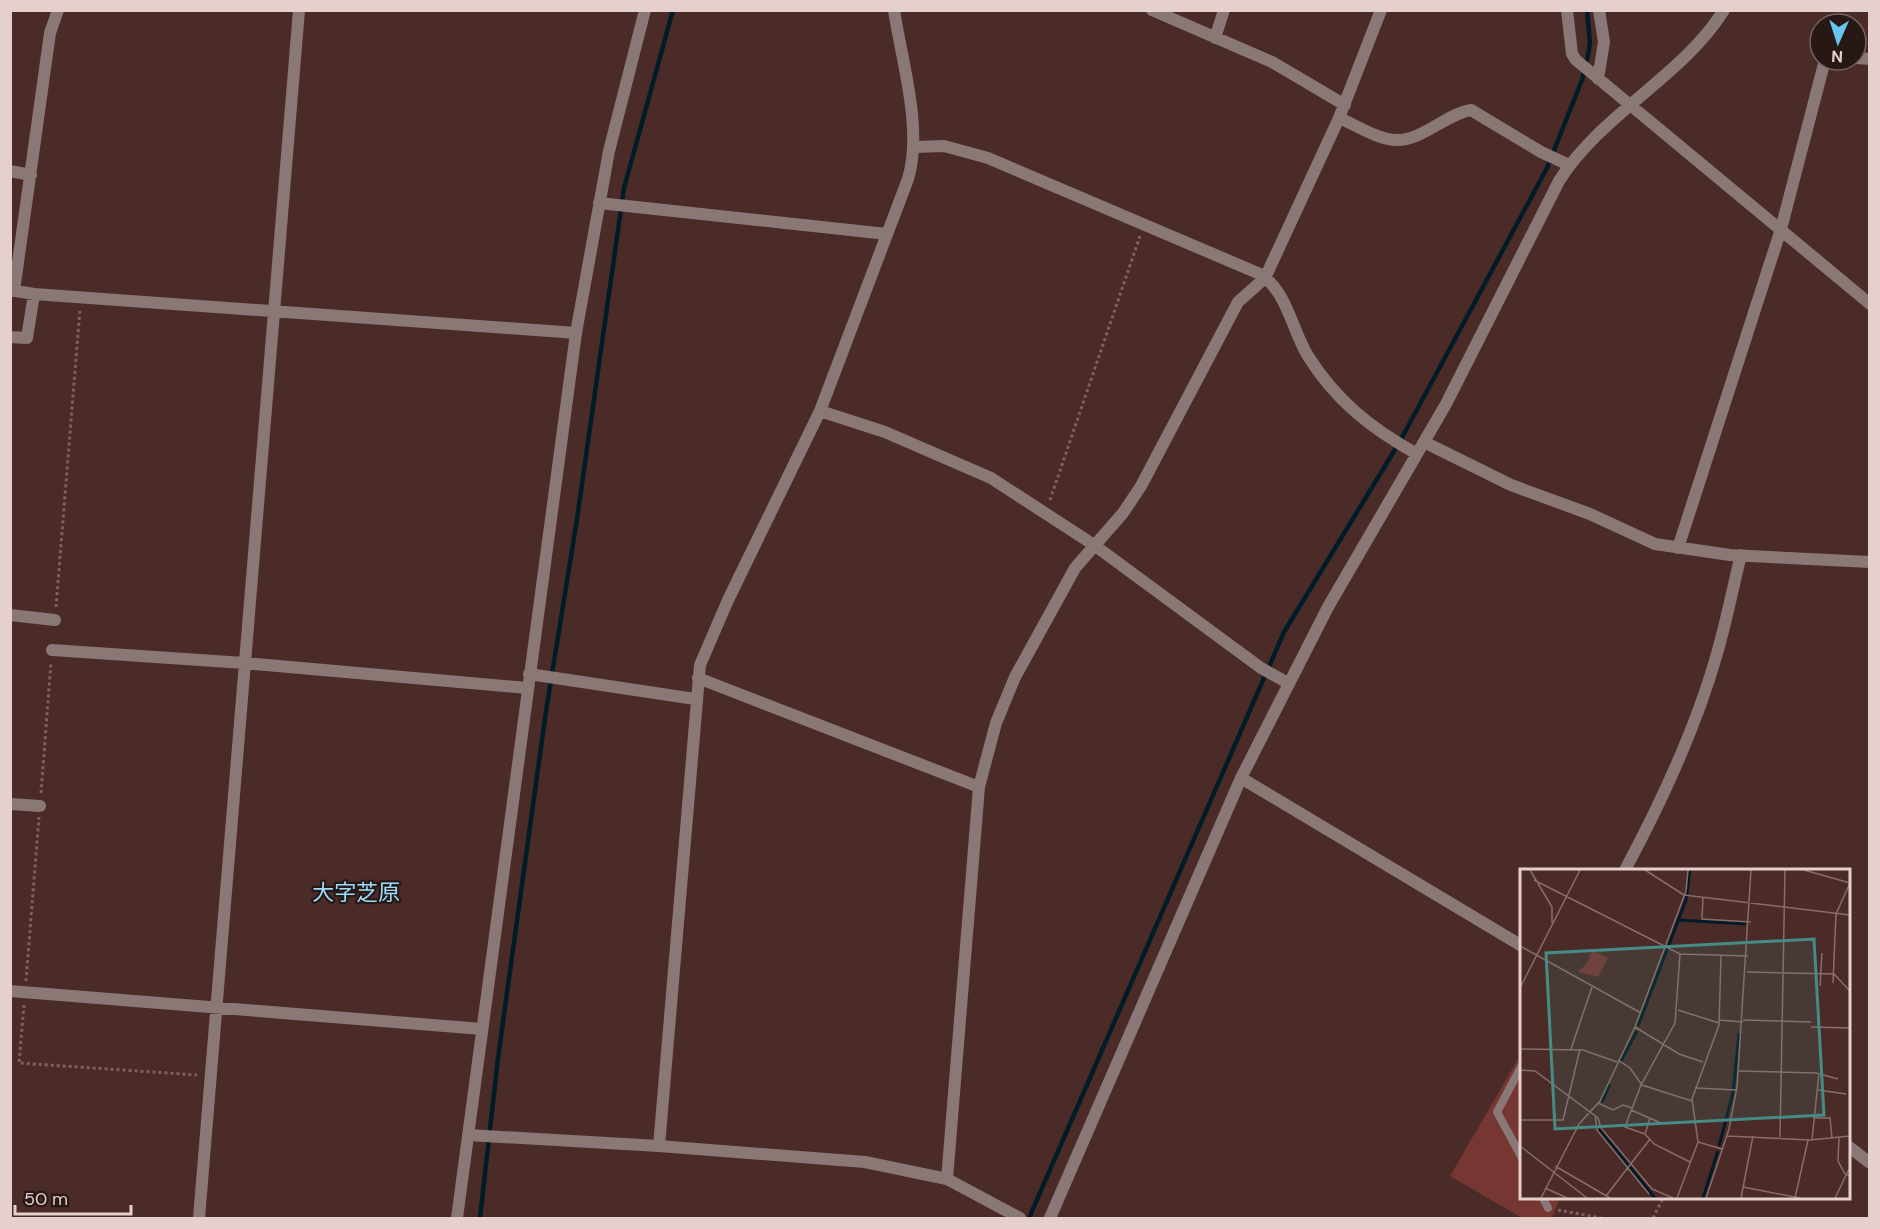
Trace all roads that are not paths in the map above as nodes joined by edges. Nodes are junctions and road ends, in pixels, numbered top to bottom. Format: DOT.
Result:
graph roads {
  1 [pos="58,10"];
  2 [pos="299,10"];
  3 [pos="645,10"];
  4 [pos="894,10"];
  5 [pos="1152,10"];
  6 [pos="1224,10"];
  7 [pos="1381,10"];
  8 [pos="1567,10"];
  9 [pos="1599,10"];
  10 [pos="1724,10"];
  11 [pos="1215,38"];
  12 [pos="1822,72"];
  13 [pos="1596,77"];
  14 [pos="1629,104"];
  15 [pos="1345,105"];
  16 [pos="1339,118"];
  17 [pos="915,147"];
  18 [pos="1566,164"];
  19 [pos="10,171"];
  20 [pos="31,175"];
  21 [pos="599,204"];
  22 [pos="1781,229"];
  23 [pos="887,234"];
  24 [pos="1265,278"];
  25 [pos="12,291"];
  26 [pos="34,294"];
  27 [pos="1869,304"];
  28 [pos="274,311"];
  29 [pos="576,333"];
  30 [pos="10,337"];
  31 [pos="820,411"];
  32 [pos="1424,442"];
  33 [pos="1412,452"];
  34 [pos="1094,545"];
  35 [pos="1678,548"];
  36 [pos="1741,555"];
  37 [pos="1869,562"];
  38 [pos="10,615"];
  39 [pos="55,620"];
  40 [pos="52,650"];
  41 [pos="244,663"];
  42 [pos="529,674"];
  43 [pos="698,678"];
  44 [pos="1284,681"];
  45 [pos="527,688"];
  46 [pos="695,699"];
  47 [pos="1241,778"];
  48 [pos="979,787"];
  49 [pos="10,804"];
  50 [pos="40,806"];
  51 [pos="1626,869"];
  52 [pos="1520,945"];
  53 [pos="10,991"];
  54 [pos="216,1009"];
  55 [pos="482,1029"];
  56 [pos="1520,1067"];
  57 [pos="468,1135"];
  58 [pos="659,1146"];
  59 [pos="1850,1148"];
  60 [pos="1520,1156"];
  61 [pos="1869,1163"];
  62 [pos="946,1179"];
  63 [pos="1544,1199"];
  64 [pos="1548,1208"];
  65 [pos="199,1218"];
  66 [pos="457,1218"];
  67 [pos="1019,1218"];
  68 [pos="1050,1218"];
  1 -- 20 [label="street"];
  2 -- 28 [label="street"];
  3 -- 21 [label="street"];
  4 -- 17 [label="street"];
  5 -- 11 [label="street"];
  6 -- 11 [label="street"];
  7 -- 15 [label="street"];
  8 -- 13 [label="street"];
  9 -- 13 [label="street"];
  10 -- 14 [label="street"];
  11 -- 15 [label="street"];
  12 -- 22 [label="street"];
  13 -- 14 [label="street"];
  14 -- 18 [label="street"];
  14 -- 22 [label="street"];
  15 -- 16 [label="street"];
  16 -- 18 [label="street"];
  16 -- 24 [label="street"];
  17 -- 23 [label="street"];
  17 -- 24 [label="street"];
  18 -- 32 [label="street"];
  19 -- 20 [label="street"];
  20 -- 25 [label="street"];
  21 -- 23 [label="street"];
  21 -- 29 [label="street"];
  22 -- 27 [label="street"];
  22 -- 35 [label="street"];
  23 -- 31 [label="street"];
  24 -- 33 [label="street"];
  24 -- 34 [label="street"];
  25 -- 26 [label="street"];
  26 -- 28 [label="street"];
  26 -- 30 [label="street"];
  28 -- 29 [label="street"];
  28 -- 41 [label="street"];
  29 -- 42 [label="street"];
  31 -- 34 [label="street"];
  31 -- 43 [label="street"];
  32 -- 33 [label="street"];
  32 -- 35 [label="street"];
  33 -- 44 [label="street"];
  34 -- 44 [label="street"];
  34 -- 48 [label="street"];
  35 -- 36 [label="street"];
  36 -- 37 [label="street"];
  36 -- 51 [label="street"];
  38 -- 39 [label="street"];
  40 -- 41 [label="street"];
  41 -- 45 [label="street"];
  41 -- 54 [label="street"];
  42 -- 45 [label="street"];
  42 -- 46 [label="street"];
  43 -- 46 [label="street"];
  43 -- 48 [label="street"];
  44 -- 47 [label="street"];
  45 -- 55 [label="street"];
  46 -- 58 [label="street"];
  47 -- 52 [label="street"];
  47 -- 68 [label="street"];
  48 -- 62 [label="street"];
  49 -- 50 [label="street"];
  53 -- 54 [label="street"];
  54 -- 55 [label="street"];
  54 -- 65 [label="street"];
  55 -- 57 [label="street"];
  56 -- 60 [label="lane"];
  57 -- 58 [label="street"];
  57 -- 66 [label="street"];
  58 -- 62 [label="street"];
  59 -- 61 [label="street"];
  62 -- 67 [label="street"];
  63 -- 64 [label="lane"];
}
